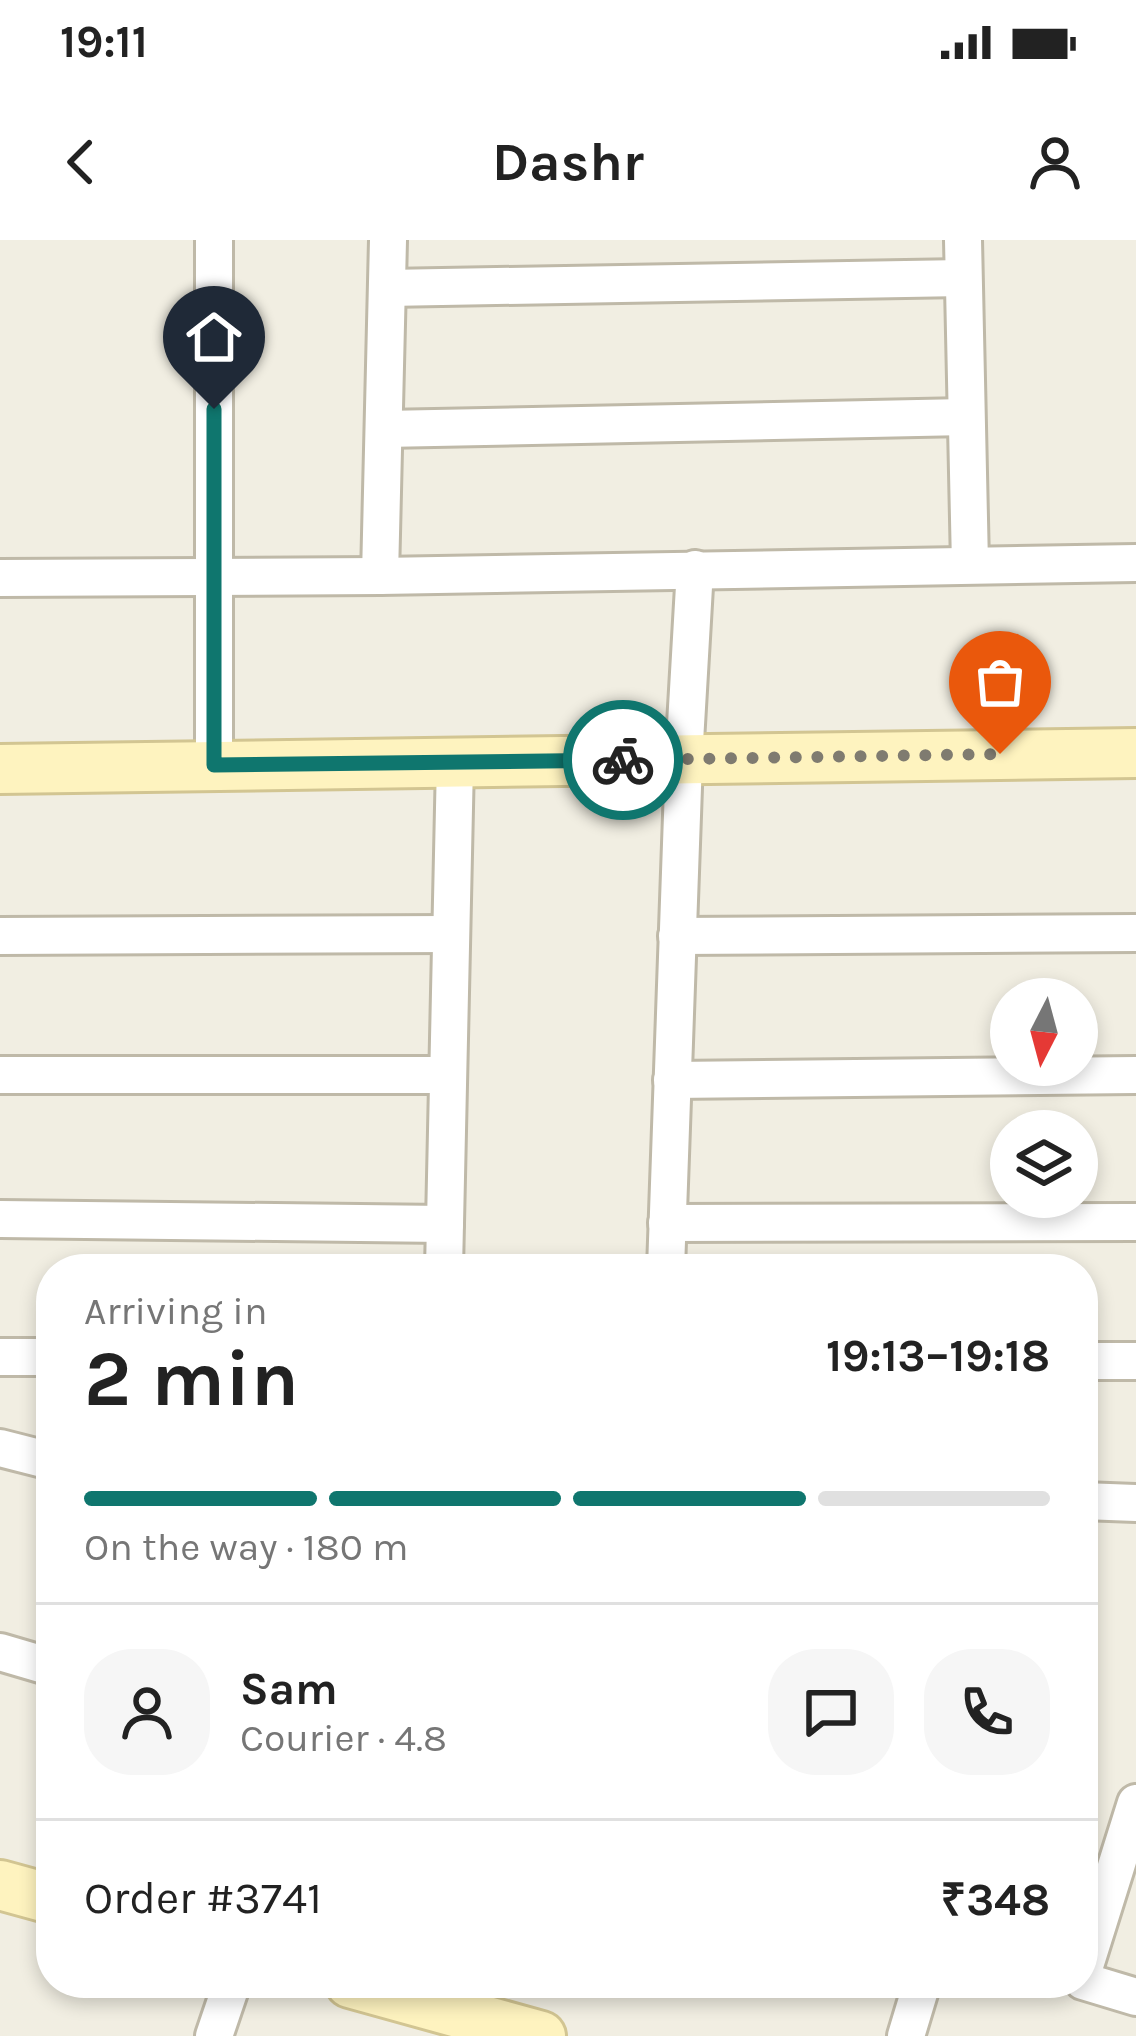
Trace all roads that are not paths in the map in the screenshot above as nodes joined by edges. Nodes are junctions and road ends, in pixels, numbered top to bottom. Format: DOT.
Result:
graph roads {
  1 [pos="214,240"];
  2 [pos="388,240"];
  3 [pos="963,240"];
  4 [pos="963,278"];
  5 [pos="387,287"];
  6 [pos="966,417"];
  7 [pos="383,430"];
  8 [pos="1136,562"];
  9 [pos="970,565"];
  10 [pos="695,569"];
  11 [pos="380,576"];
  12 [pos="214,577"];
  13 [pos="0,578"];
  14 [pos="1136,753"];
  15 [pos="684,759"];
  16 [pos="455,762"];
  17 [pos="214,765"];
  18 [pos="0,769"];
  19 [pos="1136,933"];
  20 [pos="452,934"];
  21 [pos="0,936"];
  22 [pos="677,937"];
  23 [pos="0,1075"];
  24 [pos="1136,1075"];
  25 [pos="448,1076"];
  26 [pos="672,1080"];
  27 [pos="0,1219"];
  28 [pos="1136,1222"];
  29 [pos="667,1223"];
  30 [pos="445,1224"];
  31 [pos="444,1254"];
  32 [pos="666,1254"];
  33 [pos="0,1357"];
  34 [pos="36,1357"];
  35 [pos="1098,1360"];
  36 [pos="1136,1361"];
  37 [pos="0,1448"];
  38 [pos="36,1457"];
  39 [pos="1098,1503"];
  40 [pos="1136,1503"];
  41 [pos="0,1652"];
  42 [pos="36,1663"];
  43 [pos="1134,1820"];
  44 [pos="1098,1931"];
  45 [pos="1098,1983"];
  46 [pos="1136,1997"];
  47 [pos="227,1998"];
  48 [pos="403,1998"];
  49 [pos="917,1998"];
  50 [pos="533,2035"];
  51 [pos="214,2036"];
  52 [pos="906,2036"];
  1 -- 12 [label="street"];
  2 -- 5 [label="street"];
  3 -- 4 [label="street"];
  4 -- 5 [label="street"];
  4 -- 6 [label="street"];
  5 -- 7 [label="street"];
  6 -- 7 [label="street"];
  6 -- 9 [label="street"];
  7 -- 11 [label="street"];
  8 -- 9 [label="street"];
  9 -- 10 [label="street"];
  10 -- 11 [label="street"];
  10 -- 15 [label="street"];
  11 -- 12 [label="street"];
  12 -- 13 [label="street"];
  12 -- 17 [label="street"];
  14 -- 15 [label="street"];
  15 -- 16 [label="street"];
  15 -- 22 [label="street"];
  16 -- 17 [label="street"];
  16 -- 20 [label="street"];
  17 -- 18 [label="street"];
  19 -- 22 [label="street"];
  20 -- 21 [label="street"];
  20 -- 25 [label="street"];
  22 -- 26 [label="street"];
  23 -- 25 [label="street"];
  24 -- 26 [label="street"];
  25 -- 30 [label="street"];
  26 -- 29 [label="street"];
  27 -- 30 [label="street"];
  28 -- 29 [label="street"];
  29 -- 32 [label="street"];
  30 -- 31 [label="street"];
  33 -- 34 [label="street"];
  35 -- 36 [label="street"];
  37 -- 38 [label="street"];
  39 -- 40 [label="street"];
  41 -- 42 [label="street"];
  43 -- 44 [label="street"];
  45 -- 46 [label="street"];
  47 -- 51 [label="street"];
  48 -- 50 [label="street"];
  49 -- 52 [label="street"];
}
